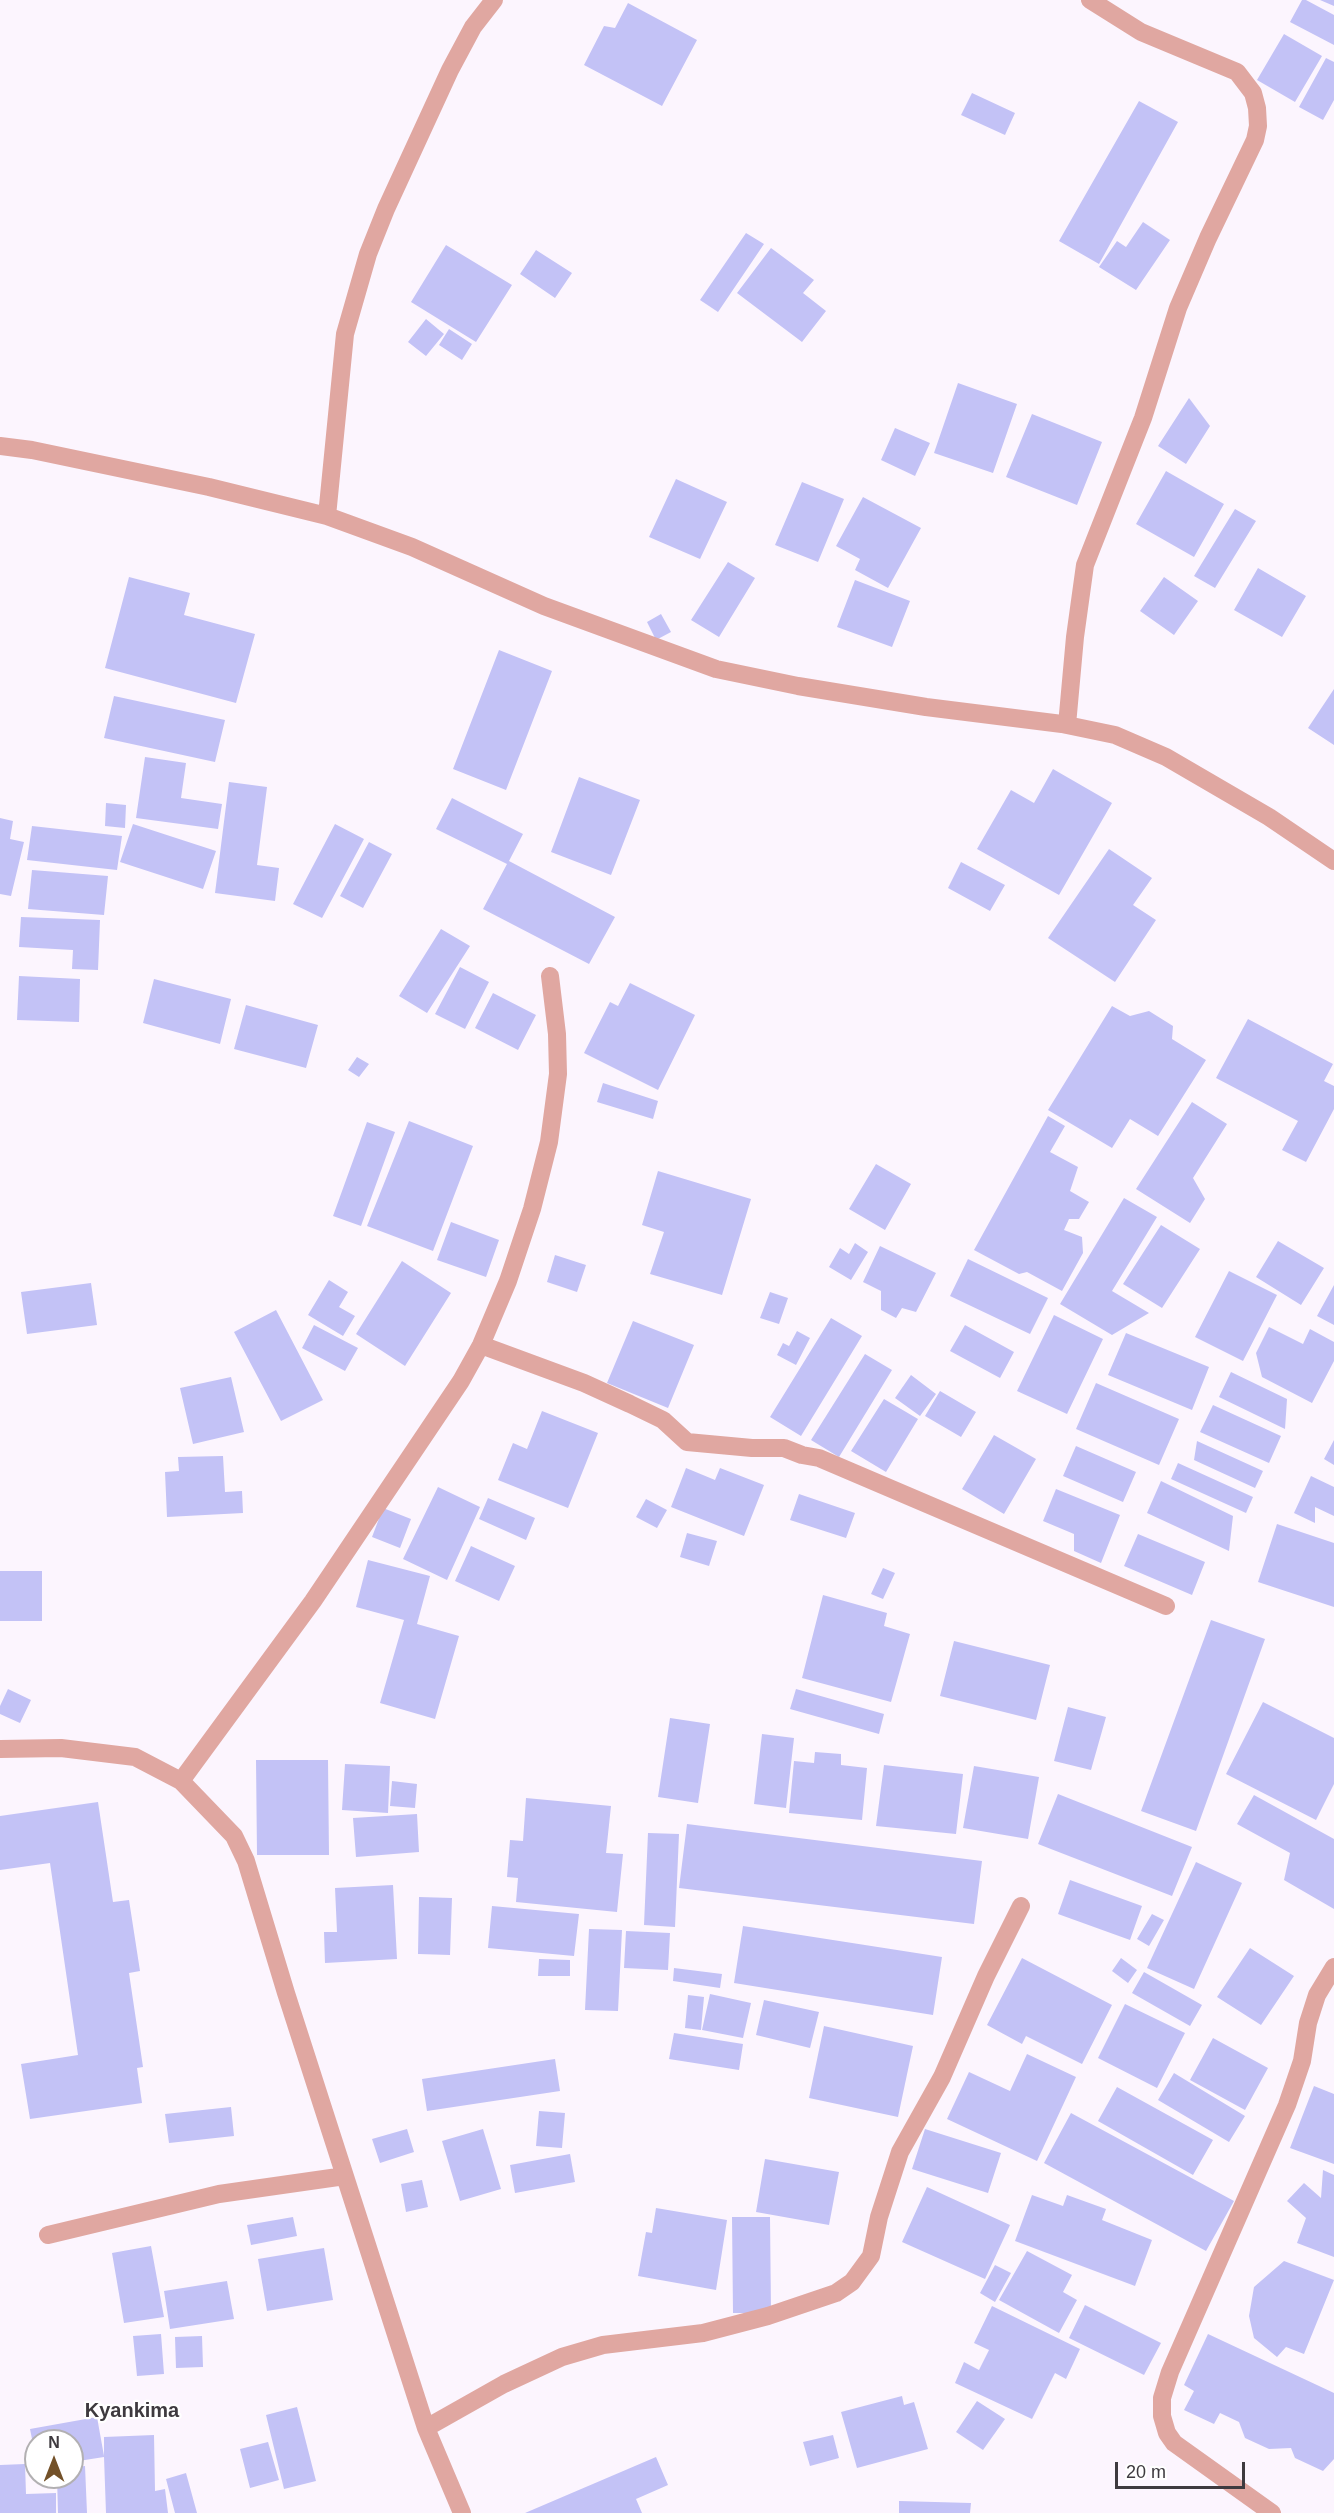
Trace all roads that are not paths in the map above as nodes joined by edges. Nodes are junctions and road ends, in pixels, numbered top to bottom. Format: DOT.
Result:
graph roads {
  1 [pos="1090,0"];
  2 [pos="492,1"];
  3 [pos="0,446"];
  4 [pos="327,516"];
  5 [pos="1067,725"];
  6 [pos="1334,861"];
  7 [pos="550,976"];
  8 [pos="481,1345"];
  9 [pos="1166,1606"];
  10 [pos="0,1749"];
  11 [pos="181,1781"];
  12 [pos="1021,1906"];
  13 [pos="1334,1967"];
  14 [pos="345,2176"];
  15 [pos="48,2235"];
  16 [pos="426,2428"];
  17 [pos="462,2513"];
  18 [pos="1272,2513"];
  1 -- 5 [label="street"];
  2 -- 4 [label="street"];
  3 -- 4 [label="street"];
  4 -- 5 [label="street"];
  5 -- 6 [label="street"];
  7 -- 8 [label="street"];
  8 -- 9 [label="street"];
  8 -- 11 [label="street"];
  10 -- 11 [label="street"];
  11 -- 14 [label="street"];
  12 -- 16 [label="street"];
  13 -- 18 [label="street"];
  14 -- 15 [label="street"];
  14 -- 16 [label="street"];
  16 -- 17 [label="street"];
}
